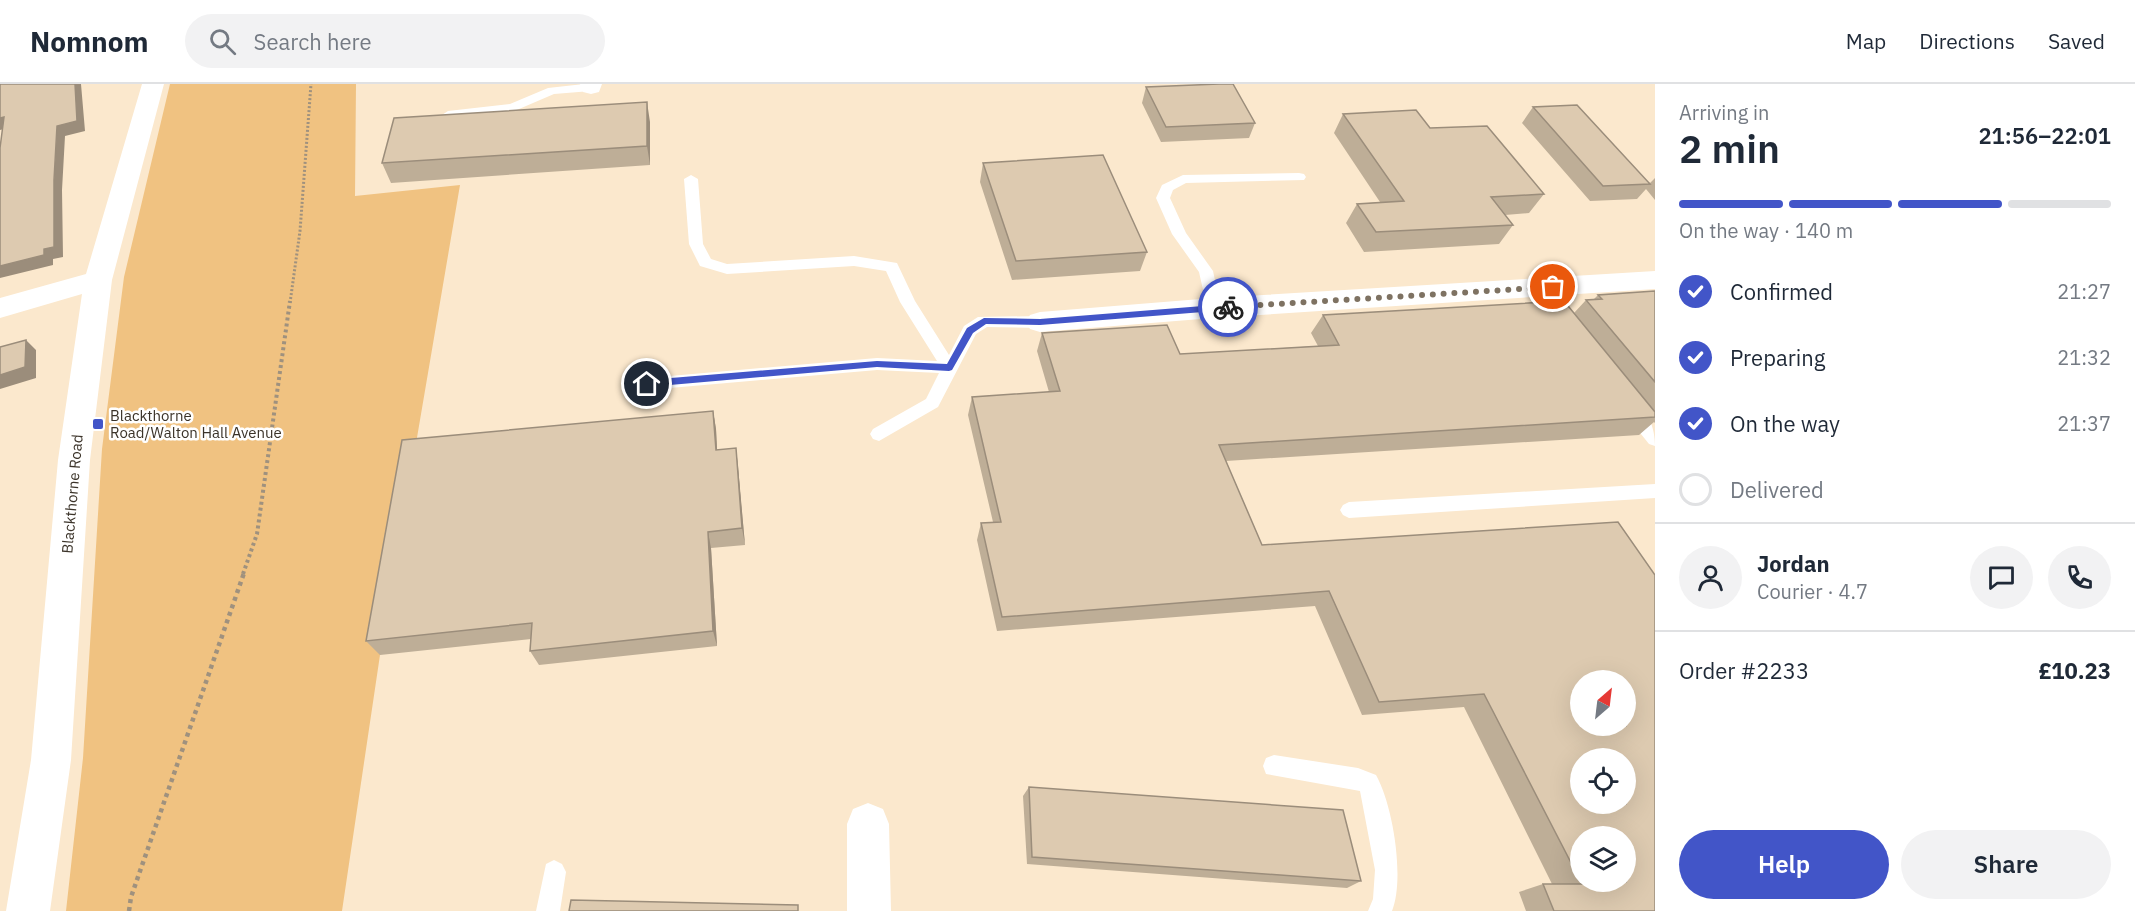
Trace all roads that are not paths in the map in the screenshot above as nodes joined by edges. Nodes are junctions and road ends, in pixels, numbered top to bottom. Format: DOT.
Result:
graph roads {
  1 [pos="153,84"];
  2 [pos="591,85"];
  3 [pos="448,115"];
  4 [pos="1299,177"];
  5 [pos="691,179"];
  6 [pos="98,280"];
  7 [pos="1655,280"];
  8 [pos="0,308"];
  9 [pos="1213,308"];
  10 [pos="1040,322"];
  11 [pos="949,368"];
  12 [pos="647,384"];
  13 [pos="1619,395"];
  14 [pos="879,434"];
  15 [pos="1655,439"];
  16 [pos="1655,491"];
  17 [pos="1349,510"];
  18 [pos="1274,766"];
  19 [pos="868,824"];
  20 [pos="554,872"];
  21 [pos="28,911"];
  22 [pos="548,911"];
  23 [pos="869,911"];
  24 [pos="1380,911"];
  1 -- 6 [label="street, Blackthorne Road"];
  2 -- 3 [label="lane"];
  4 -- 9 [label="lane"];
  5 -- 11 [label="lane"];
  6 -- 8 [label="street"];
  6 -- 21 [label="street, Blackthorne Road"];
  7 -- 9 [label="street"];
  9 -- 10 [label="street"];
  10 -- 11 [label="lane"];
  11 -- 12 [label="lane"];
  11 -- 14 [label="lane"];
  13 -- 15 [label="lane"];
  16 -- 17 [label="lane"];
  18 -- 24 [label="lane"];
  19 -- 23 [label="street"];
  20 -- 22 [label="lane"];
}
